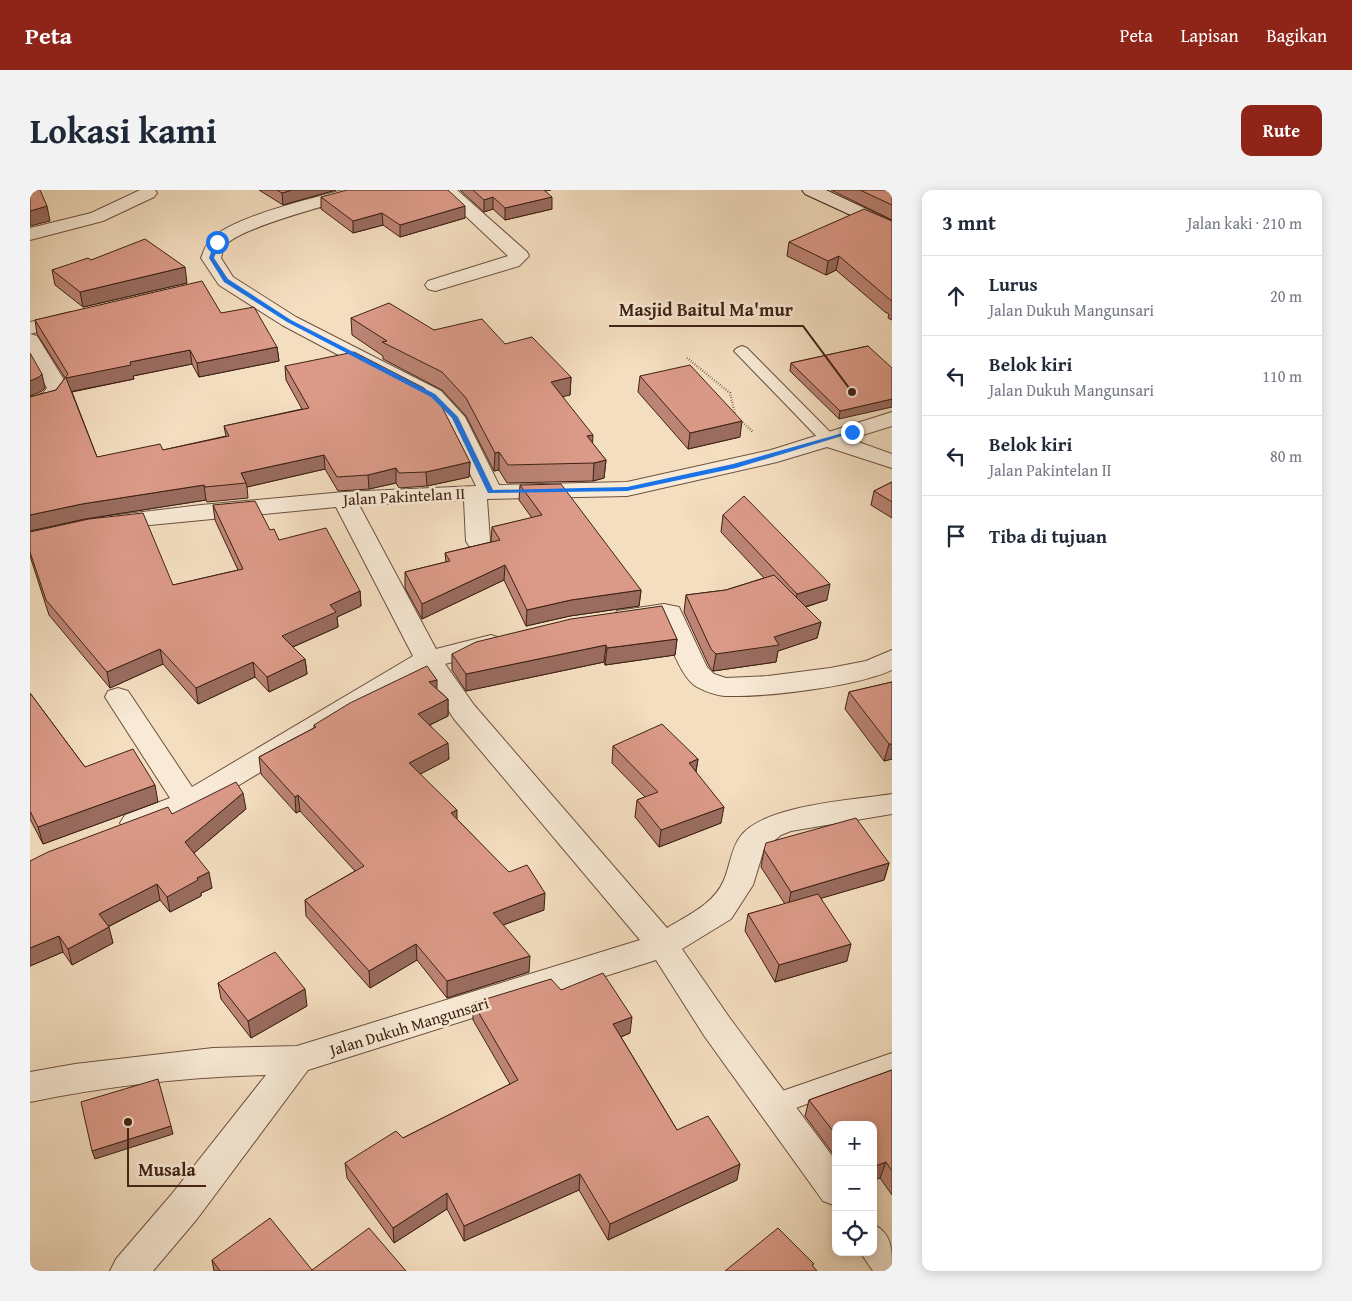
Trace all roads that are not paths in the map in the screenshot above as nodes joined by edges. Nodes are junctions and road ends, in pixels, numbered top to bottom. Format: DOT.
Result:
graph roads {
  1 [pos="363,190"];
  2 [pos="447,190"];
  3 [pos="811,190"];
  4 [pos="148,193"];
  5 [pos="892,228"];
  6 [pos="30,234"];
  7 [pos="435,285"];
  8 [pos="86,314"];
  9 [pos="30,328"];
  10 [pos="30,340"];
  11 [pos="742,351"];
  12 [pos="30,405"];
  13 [pos="892,419"];
  14 [pos="829,440"];
  15 [pos="892,462"];
  16 [pos="483,492"];
  17 [pos="344,499"];
  18 [pos="92,524"];
  19 [pos="478,541"];
  20 [pos="599,621"];
  21 [pos="513,639"];
  22 [pos="428,659"];
  23 [pos="892,659"];
  24 [pos="118,697"];
  25 [pos="188,802"];
  26 [pos="892,804"];
  27 [pos="108,834"];
  28 [pos="663,945"];
  29 [pos="297,1060"];
  30 [pos="892,1063"];
  31 [pos="30,1087"];
  32 [pos="774,1105"];
  33 [pos="832,1185"];
  34 [pos="877,1246"];
  35 [pos="892,1266"];
  36 [pos="129,1271"];
  1 -- 16 [label="street"];
  2 -- 7 [label="street"];
  3 -- 5 [label="street"];
  4 -- 6 [label="street"];
  8 -- 9 [label="street"];
  10 -- 12 [label="street"];
  11 -- 14 [label="lane"];
  13 -- 14 [label="street, Jalan Pakintelan II"];
  14 -- 15 [label="street"];
  14 -- 16 [label="street, Jalan Pakintelan II"];
  16 -- 17 [label="street, Jalan Pakintelan II"];
  16 -- 19 [label="street"];
  17 -- 18 [label="street, Jalan Pakintelan II"];
  17 -- 22 [label="street"];
  20 -- 23 [label="street"];
  21 -- 22 [label="street"];
  22 -- 25 [label="street"];
  22 -- 28 [label="street"];
  24 -- 25 [label="street"];
  25 -- 27 [label="street"];
  26 -- 28 [label="street, Jalan Dukuh Mangunsari"];
  28 -- 29 [label="street, Jalan Dukuh Mangunsari"];
  28 -- 32 [label="street"];
  29 -- 31 [label="street, Jalan Dukuh Mangunsari"];
  29 -- 36 [label="street"];
  30 -- 32 [label="lane"];
  32 -- 33 [label="street"];
  34 -- 35 [label="street"];
}
